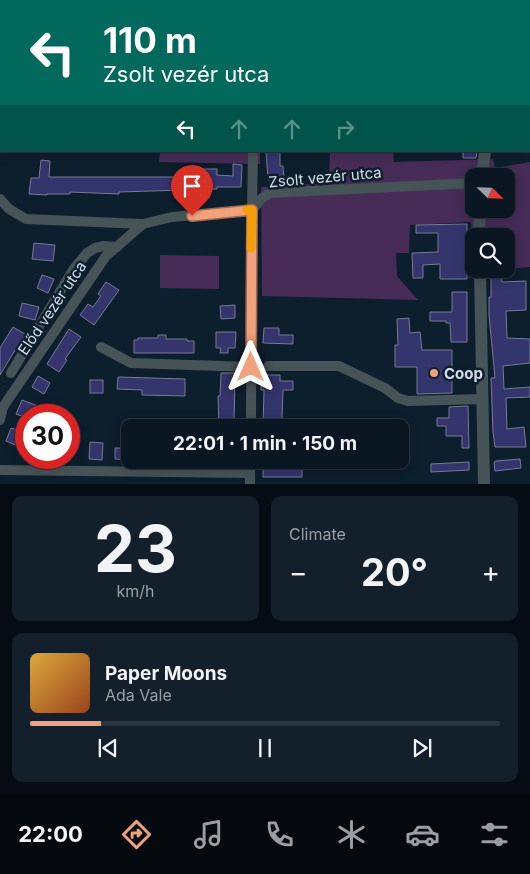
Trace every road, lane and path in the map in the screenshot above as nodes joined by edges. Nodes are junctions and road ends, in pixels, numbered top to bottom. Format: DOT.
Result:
graph roads {
  1 [pos="253,152"];
  2 [pos="485,152"];
  3 [pos="483,168"];
  4 [pos="465,183"];
  5 [pos="0,199"];
  6 [pos="252,210"];
  7 [pos="143,224"];
  8 [pos="117,247"];
  9 [pos="480,278"];
  10 [pos="101,346"];
  11 [pos="268,366"];
  12 [pos="251,367"];
  13 [pos="11,373"];
  14 [pos="482,399"];
  15 [pos="251,419"];
  16 [pos="0,420"];
  17 [pos="0,470"];
  18 [pos="250,472"];
  19 [pos="250,484"];
  20 [pos="484,484"];
  1 -- 6 [label="street"];
  2 -- 3 [label="street"];
  4 -- 6 [label="street, Zsolt vezér utca"];
  5 -- 7 [label="street"];
  6 -- 7 [label="street"];
  6 -- 12 [label="street"];
  7 -- 8 [label="street, Előd vezér utca"];
  8 -- 13 [label="street"];
  8 -- 16 [label="street, Előd vezér utca"];
  9 -- 14 [label="street"];
  10 -- 12 [label="street"];
  11 -- 14 [label="street"];
  12 -- 15 [label="street"];
  14 -- 20 [label="street"];
  17 -- 18 [label="street"];
  18 -- 19 [label="street"];
}
